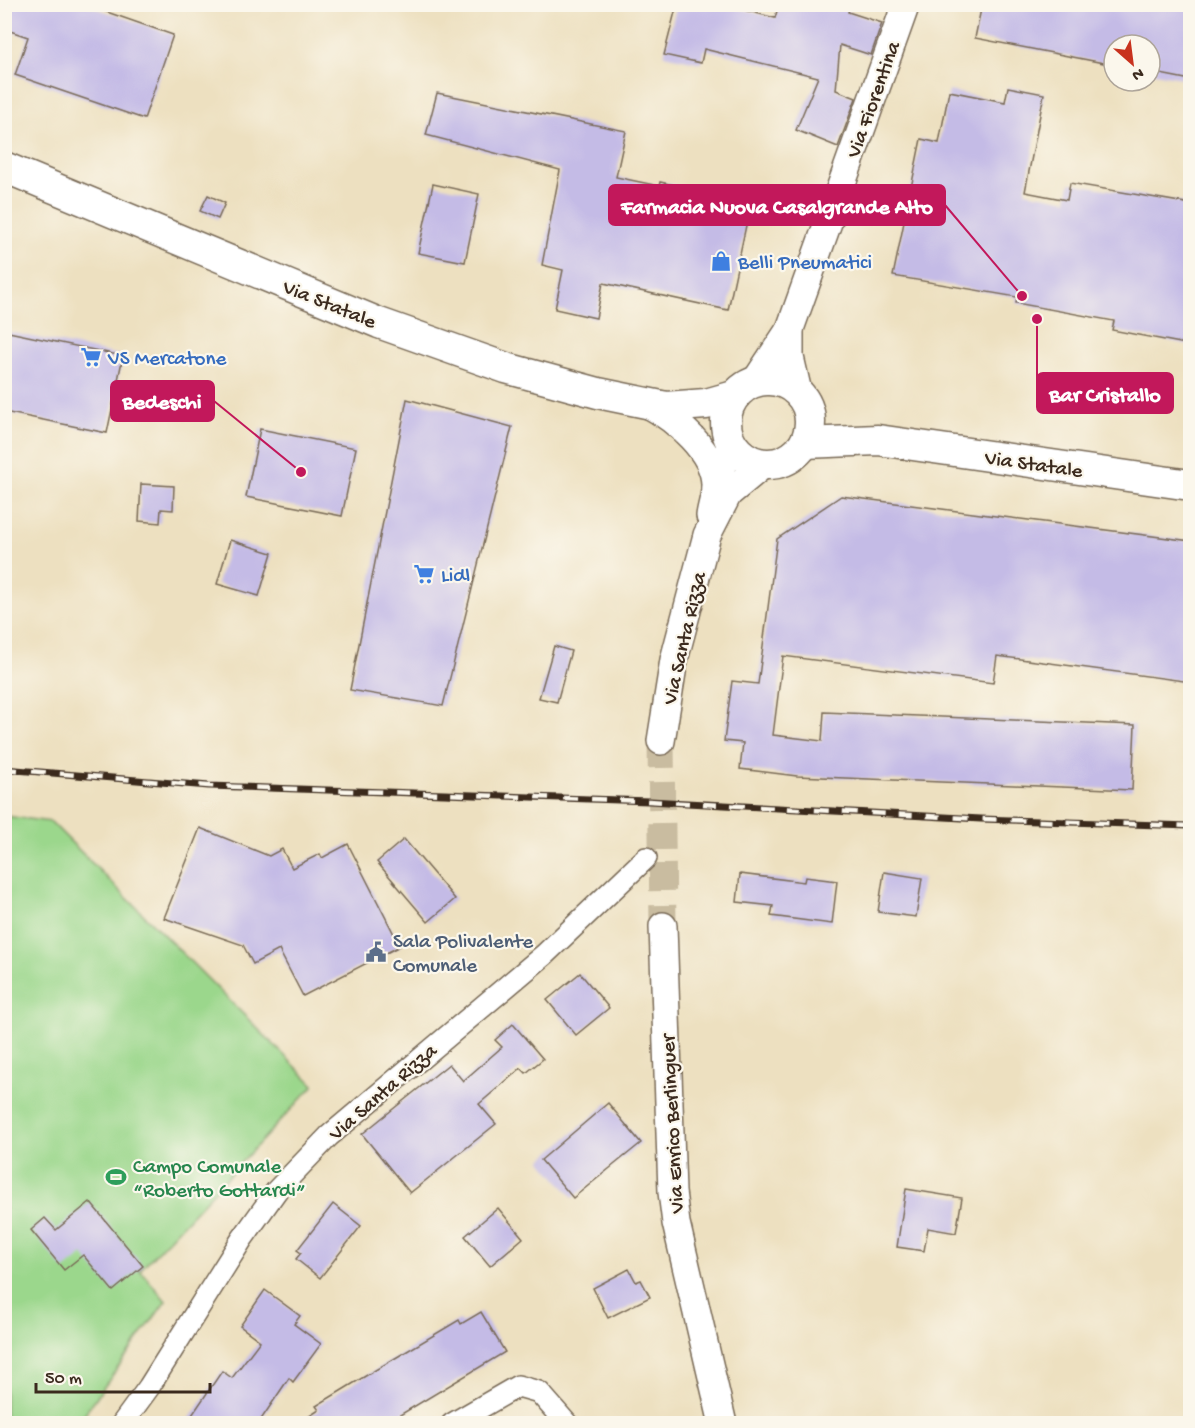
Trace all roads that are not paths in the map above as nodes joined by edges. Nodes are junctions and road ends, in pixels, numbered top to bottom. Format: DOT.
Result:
graph roads {
  1 [pos="906,4"];
  2 [pos="4,167"];
  3 [pos="790,329"];
  4 [pos="744,389"];
  5 [pos="803,401"];
  6 [pos="656,405"];
  7 [pos="730,440"];
  8 [pos="878,440"];
  9 [pos="805,443"];
  10 [pos="764,464"];
  11 [pos="1191,485"];
  12 [pos="715,488"];
  13 [pos="708,535"];
  14 [pos="661,741"];
  15 [pos="646,858"];
  16 [pos="663,926"];
  17 [pos="122,1424"];
  18 [pos="452,1424"];
  19 [pos="567,1424"];
  20 [pos="723,1424"];
  1 -- 3 [label="street, Via Fiorentina"];
  2 -- 6 [label="main road, Via Statale"];
  3 -- 4 [label="street, Via Fiorentina"];
  3 -- 5 [label="street, Via Fiorentina"];
  4 -- 5 [label="main road, Via Statale"];
  4 -- 6 [label="main road, Via Statale"];
  4 -- 7 [label="main road"];
  5 -- 8 [label="main road, Via Statale"];
  5 -- 9 [label="main road"];
  6 -- 7 [label="main road, Via Statale"];
  6 -- 12 [label="street, Via Santa Rizza"];
  7 -- 10 [label="main road, Via Statale"];
  7 -- 12 [label="street, Via Santa Rizza"];
  8 -- 9 [label="main road, Via Statale"];
  8 -- 11 [label="main road, Via Statale"];
  9 -- 10 [label="main road"];
  10 -- 13 [label="street, Via Santa Rizza"];
  12 -- 13 [label="street, Via Santa Rizza"];
  13 -- 14 [label="street, Via Santa Rizza"];
  15 -- 17 [label="street, Via Santa Rizza"];
  16 -- 20 [label="street, Via Enrico Berlinguer"];
  18 -- 19 [label="street"];
}
